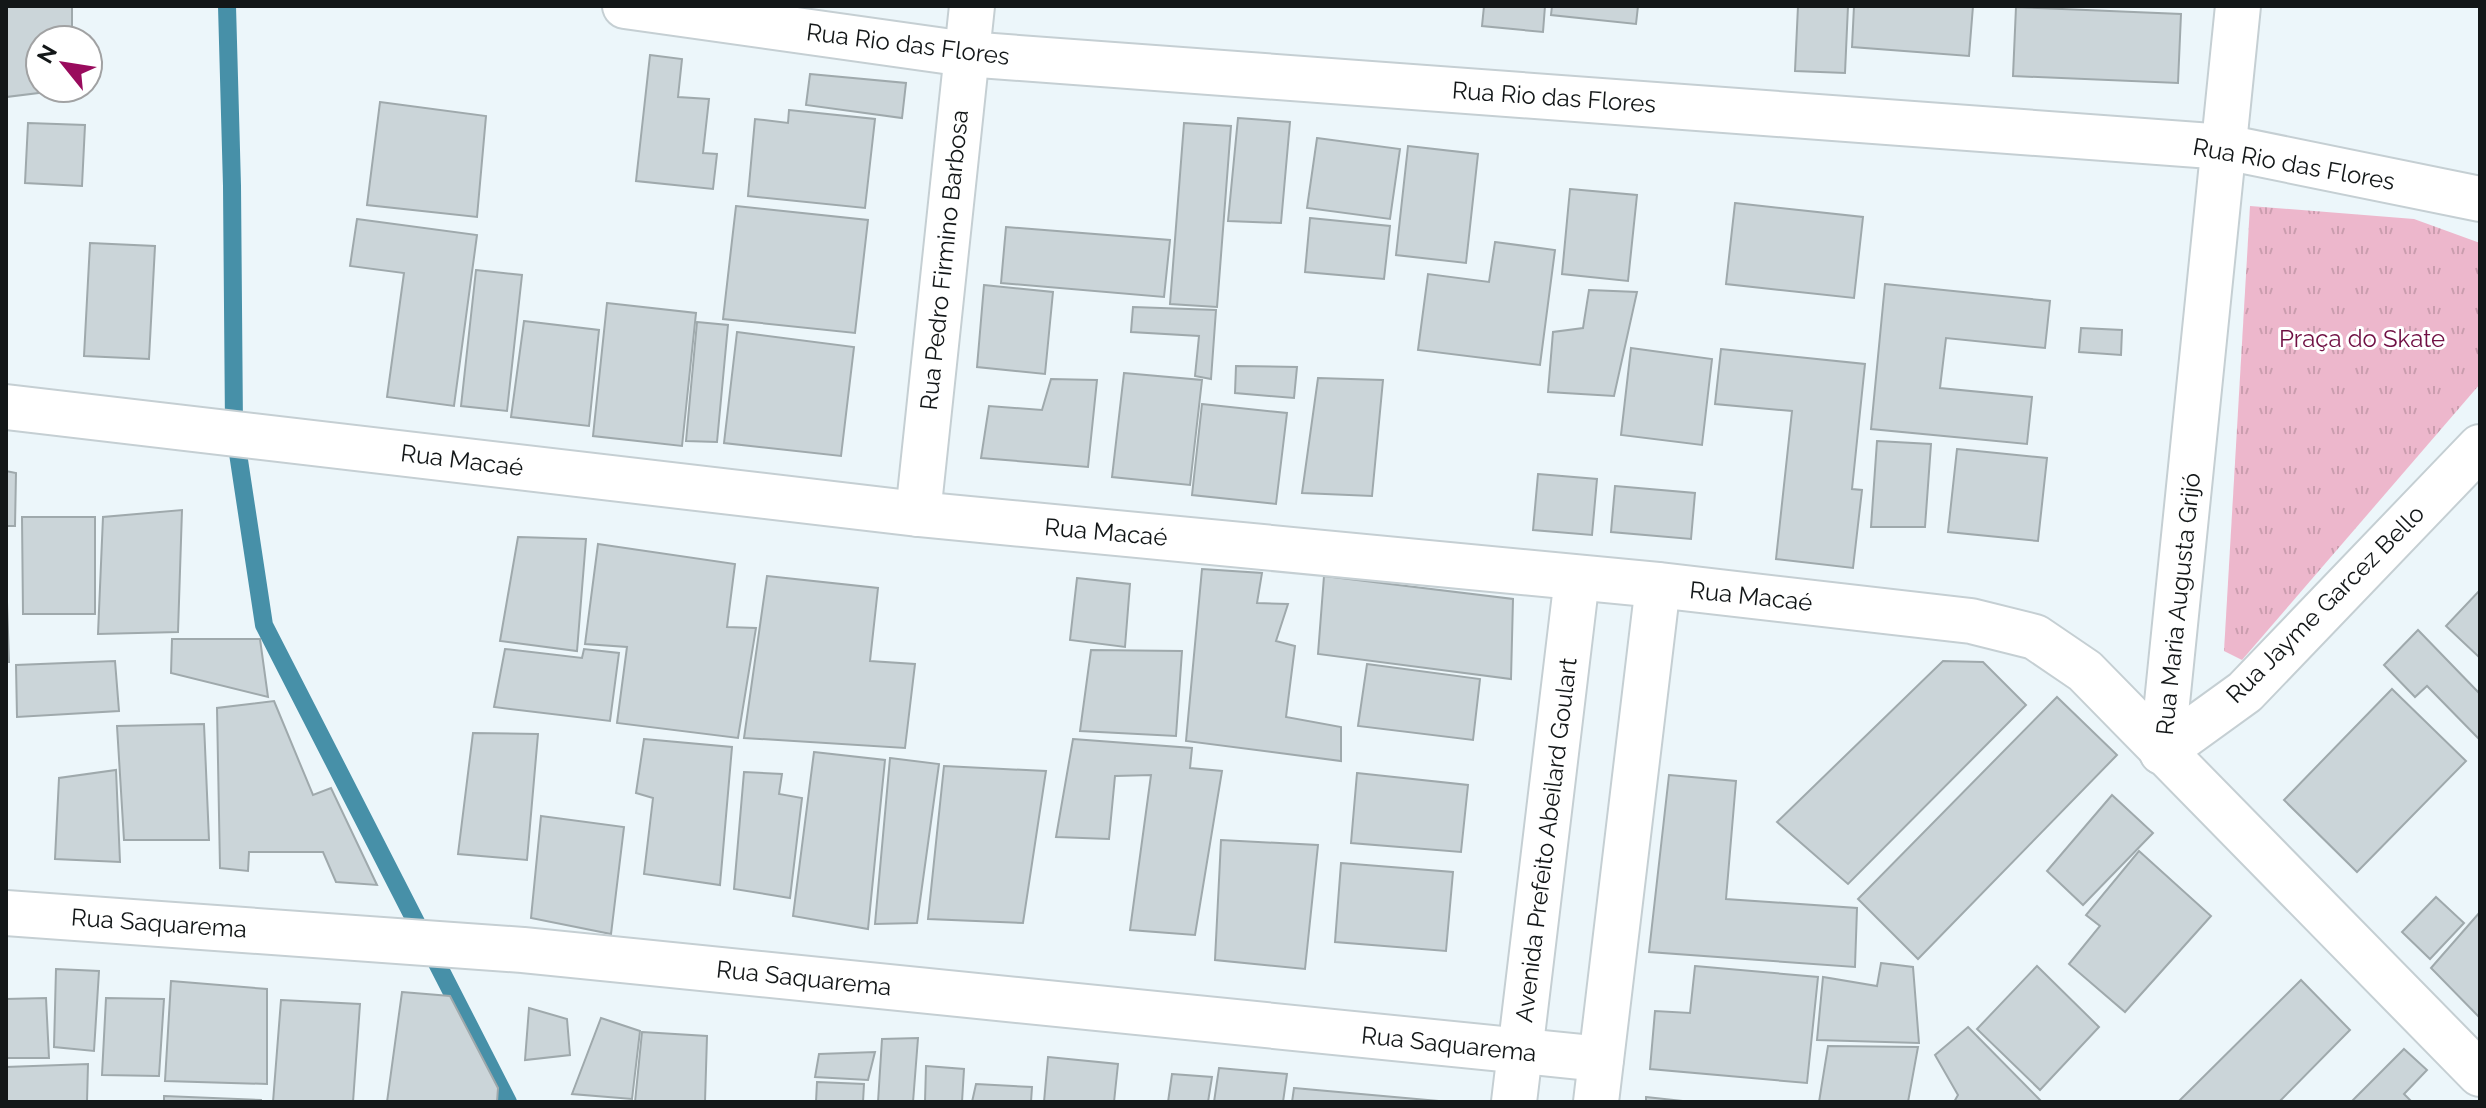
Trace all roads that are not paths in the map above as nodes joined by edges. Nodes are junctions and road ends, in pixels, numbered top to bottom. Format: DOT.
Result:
graph roads {
  1 [pos="625,6"];
  2 [pos="972,6"];
  3 [pos="2238,6"];
  4 [pos="966,54"];
  5 [pos="2225,147"];
  6 [pos="2480,199"];
  7 [pos="6,407"];
  8 [pos="2480,447"];
  9 [pos="918,514"];
  10 [pos="1577,578"];
  11 [pos="1658,585"];
  12 [pos="2162,752"];
  13 [pos="6,913"];
  14 [pos="1520,1051"];
  15 [pos="1601,1059"];
  16 [pos="2480,1074"];
  17 [pos="1514,1102"];
  18 [pos="1596,1102"];
  1 -- 4 [label="street, Rua Rio das Flores"];
  2 -- 4 [label="street, Rua Pedro Firmino Barbosa"];
  3 -- 5 [label="street, Rua Maria Augusta Grijó"];
  4 -- 5 [label="street, Rua Rio das Flores"];
  4 -- 9 [label="street, Rua Pedro Firmino Barbosa"];
  5 -- 6 [label="street, Rua Rio das Flores"];
  5 -- 12 [label="street, Rua Maria Augusta Grijó"];
  7 -- 9 [label="street, Rua Macaé"];
  8 -- 12 [label="street, Rua Jayme Garcez Bello"];
  9 -- 10 [label="street, Rua Macaé"];
  10 -- 11 [label="street, Rua Macaé"];
  10 -- 14 [label="street, Avenida Prefeito Abeilard Goulart"];
  11 -- 12 [label="street, Rua Macaé"];
  11 -- 15 [label="street"];
  12 -- 16 [label="street, Rua Maria Augusta Grijó"];
  13 -- 14 [label="street, Rua Saquarema"];
  14 -- 15 [label="street, Rua Saquarema"];
  14 -- 17 [label="street, Avenida Prefeito Abeilard Goulart"];
  15 -- 18 [label="street"];
}
